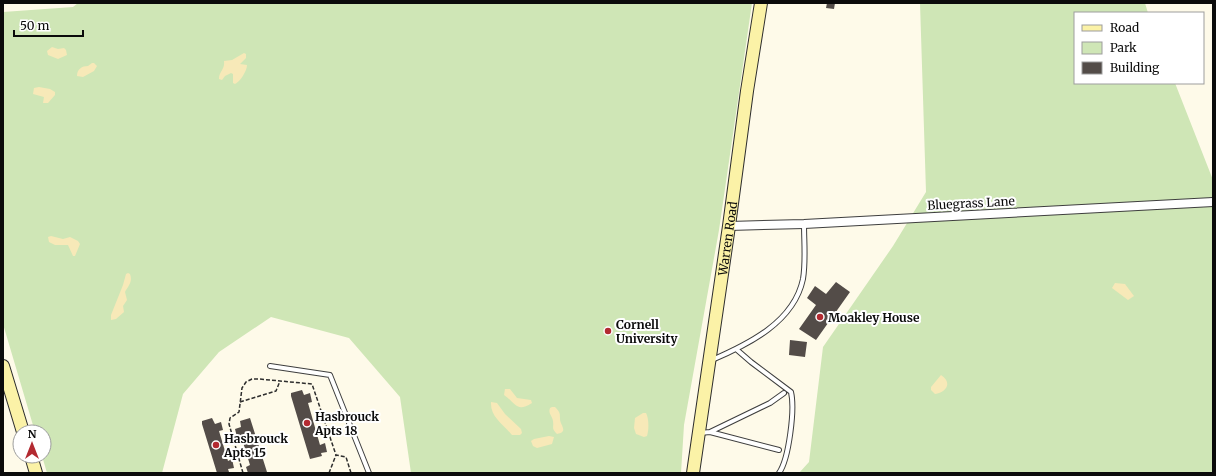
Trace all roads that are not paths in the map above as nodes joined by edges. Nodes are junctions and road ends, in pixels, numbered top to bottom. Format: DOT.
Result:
graph roads {
  1 [pos="761,3"];
  2 [pos="1213,202"];
  3 [pos="804,224"];
  4 [pos="729,226"];
  5 [pos="736,349"];
  6 [pos="708,362"];
  7 [pos="3,366"];
  8 [pos="270,366"];
  9 [pos="784,394"];
  10 [pos="21,424"];
  11 [pos="704,433"];
  12 [pos="779,450"];
  13 [pos="369,473"];
  14 [pos="693,473"];
  15 [pos="779,473"];
  1 -- 4 [label="street, Warren Road"];
  2 -- 3 [label="street, Bluegrass Lane"];
  3 -- 4 [label="street, Bluegrass Lane"];
  3 -- 5 [label="lane"];
  4 -- 6 [label="street, Warren Road"];
  5 -- 6 [label="lane"];
  5 -- 15 [label="lane"];
  6 -- 11 [label="street, Warren Road"];
  7 -- 10 [label="street"];
  8 -- 13 [label="lane"];
  9 -- 11 [label="lane"];
  11 -- 12 [label="lane"];
  11 -- 14 [label="street, Warren Road"];
}
